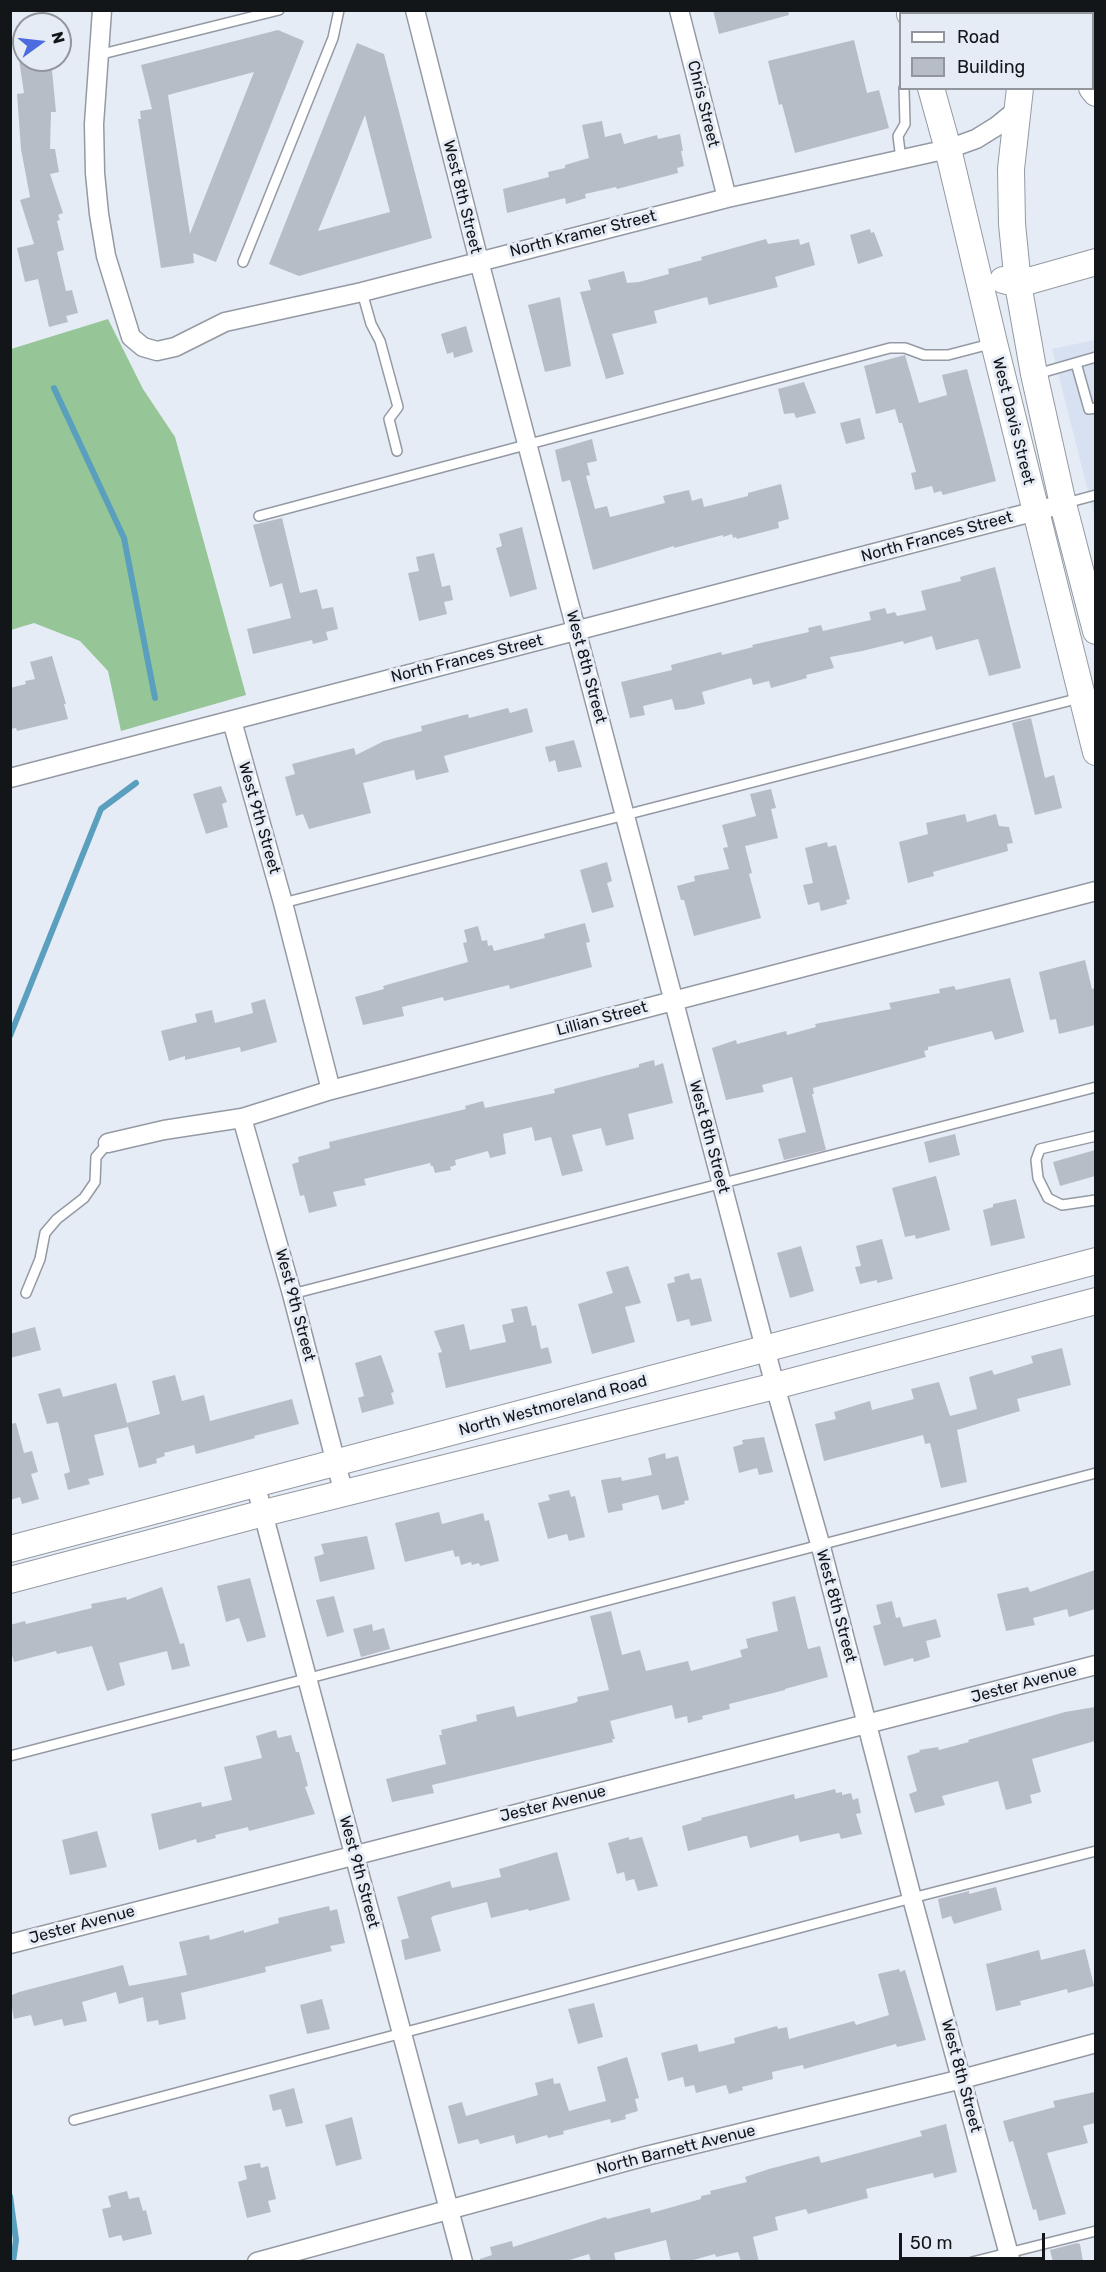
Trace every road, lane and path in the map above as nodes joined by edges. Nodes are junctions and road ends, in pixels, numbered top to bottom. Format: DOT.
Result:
graph roads {
  1 [pos="102,10"];
  2 [pos="279,10"];
  3 [pos="339,10"];
  4 [pos="415,10"];
  5 [pos="679,10"];
  6 [pos="98,55"];
  7 [pos="904,90"];
  8 [pos="932,90"];
  9 [pos="1019,98"];
  10 [pos="948,149"];
  11 [pos="901,159"];
  12 [pos="727,198"];
  13 [pos="974,259"];
  14 [pos="479,261"];
  15 [pos="243,262"];
  16 [pos="1095,262"];
  17 [pos="1018,284"];
  18 [pos="362,292"];
  19 [pos="994,343"];
  20 [pos="1095,357"];
  21 [pos="1076,363"];
  22 [pos="1034,374"];
  23 [pos="1095,408"];
  24 [pos="527,445"];
  25 [pos="397,451"];
  26 [pos="1095,495"];
  27 [pos="1063,504"];
  28 [pos="1035,511"];
  29 [pos="259,516"];
  30 [pos="1094,618"];
  31 [pos="576,631"];
  32 [pos="1081,698"];
  33 [pos="232,721"];
  34 [pos="1095,752"];
  35 [pos="10,778"];
  36 [pos="624,815"];
  37 [pos="1095,891"];
  38 [pos="283,903"];
  39 [pos="673,1000"];
  40 [pos="1095,1087"];
  41 [pos="331,1090"];
  42 [pos="242,1118"];
  43 [pos="1095,1136"];
  44 [pos="108,1143"];
  45 [pos="722,1184"];
  46 [pos="1095,1200"];
  47 [pos="1095,1261"];
  48 [pos="26,1293"];
  49 [pos="292,1294"];
  50 [pos="1095,1301"];
  51 [pos="766,1350"];
  52 [pos="775,1386"];
  53 [pos="336,1462"];
  54 [pos="1095,1473"];
  55 [pos="255,1483"];
  56 [pos="344,1494"];
  57 [pos="264,1513"];
  58 [pos="821,1546"];
  59 [pos="10,1549"];
  60 [pos="10,1580"];
  61 [pos="1095,1665"];
  62 [pos="308,1678"];
  63 [pos="867,1725"];
  64 [pos="10,1756"];
  65 [pos="1095,1851"];
  66 [pos="354,1854"];
  67 [pos="912,1898"];
  68 [pos="10,1944"];
  69 [pos="402,2033"];
  70 [pos="1095,2043"];
  71 [pos="962,2079"];
  72 [pos="74,2120"];
  73 [pos="449,2209"];
  74 [pos="1095,2231"];
  75 [pos="1010,2257"];
  76 [pos="257,2262"];
  77 [pos="462,2262"];
  78 [pos="972,2262"];
  1 -- 6 [label="street"];
  2 -- 6 [label="lane"];
  3 -- 15 [label="lane"];
  4 -- 14 [label="street, West 8th Street"];
  5 -- 12 [label="street, Chris Street"];
  6 -- 18 [label="street, North Kramer Street"];
  7 -- 11 [label="lane"];
  8 -- 10 [label="main road, West Davis Street"];
  9 -- 10 [label="street, North Kramer Street"];
  9 -- 17 [label="main road, West Davis Street"];
  10 -- 11 [label="street, North Kramer Street"];
  10 -- 13 [label="main road, West Davis Street"];
  11 -- 12 [label="street, North Kramer Street"];
  12 -- 14 [label="street, North Kramer Street"];
  13 -- 17 [label="main road"];
  13 -- 19 [label="main road, West Davis Street"];
  14 -- 18 [label="street, North Kramer Street"];
  14 -- 24 [label="street, West 8th Street"];
  16 -- 17 [label="main road"];
  17 -- 22 [label="main road, West Davis Street"];
  18 -- 25 [label="lane"];
  19 -- 24 [label="lane"];
  19 -- 28 [label="main road, West Davis Street"];
  20 -- 21 [label="lane"];
  21 -- 22 [label="lane"];
  21 -- 23 [label="lane"];
  22 -- 27 [label="main road, West Davis Street"];
  24 -- 29 [label="lane"];
  24 -- 31 [label="street, West 8th Street"];
  26 -- 27 [label="lane"];
  27 -- 28 [label="street, North Frances Street"];
  27 -- 30 [label="main road, West Davis Street"];
  28 -- 31 [label="street, North Frances Street"];
  28 -- 32 [label="main road, West Davis Street"];
  31 -- 33 [label="street, North Frances Street"];
  31 -- 36 [label="street, West 8th Street"];
  32 -- 34 [label="main road, West Davis Street"];
  32 -- 36 [label="lane"];
  33 -- 35 [label="street, North Frances Street"];
  33 -- 38 [label="street, West 9th Street"];
  36 -- 38 [label="lane"];
  36 -- 39 [label="street, West 8th Street"];
  37 -- 39 [label="street, Lillian Street"];
  38 -- 41 [label="street, West 9th Street"];
  39 -- 41 [label="street, Lillian Street"];
  39 -- 45 [label="street, West 8th Street"];
  40 -- 45 [label="lane"];
  41 -- 42 [label="street, Lillian Street"];
  42 -- 44 [label="street, Lillian Street"];
  42 -- 49 [label="street, West 9th Street"];
  43 -- 46 [label="lane"];
  44 -- 48 [label="lane"];
  45 -- 49 [label="lane"];
  45 -- 51 [label="street, West 8th Street"];
  47 -- 51 [label="main road, North Westmoreland Road"];
  49 -- 53 [label="street, West 9th Street"];
  50 -- 52 [label="main road, North Westmoreland Road"];
  51 -- 52 [label="street, West 8th Street"];
  51 -- 53 [label="main road, North Westmoreland Road"];
  52 -- 56 [label="main road, North Westmoreland Road"];
  52 -- 58 [label="street, West 8th Street"];
  53 -- 55 [label="main road, North Westmoreland Road"];
  53 -- 56 [label="street, West 9th Street"];
  54 -- 58 [label="lane"];
  55 -- 57 [label="street, West 9th Street"];
  55 -- 59 [label="main road, North Westmoreland Road"];
  56 -- 57 [label="main road, North Westmoreland Road"];
  57 -- 60 [label="main road, North Westmoreland Road"];
  57 -- 62 [label="street, West 9th Street"];
  58 -- 62 [label="lane"];
  58 -- 63 [label="street, West 8th Street"];
  61 -- 63 [label="street, Jester Avenue"];
  62 -- 64 [label="lane"];
  62 -- 66 [label="street, West 9th Street"];
  63 -- 66 [label="street, Jester Avenue"];
  63 -- 67 [label="street, West 8th Street"];
  65 -- 67 [label="lane"];
  66 -- 68 [label="street, Jester Avenue"];
  66 -- 69 [label="street, West 9th Street"];
  67 -- 69 [label="lane"];
  67 -- 71 [label="street, West 8th Street"];
  69 -- 72 [label="lane"];
  69 -- 73 [label="street, West 9th Street"];
  70 -- 71 [label="street, North Barnett Avenue"];
  71 -- 73 [label="street, North Barnett Avenue"];
  71 -- 75 [label="street, West 8th Street"];
  73 -- 76 [label="street, North Barnett Avenue"];
  73 -- 77 [label="street, West 9th Street"];
  74 -- 75 [label="lane"];
  75 -- 78 [label="lane"];
}
